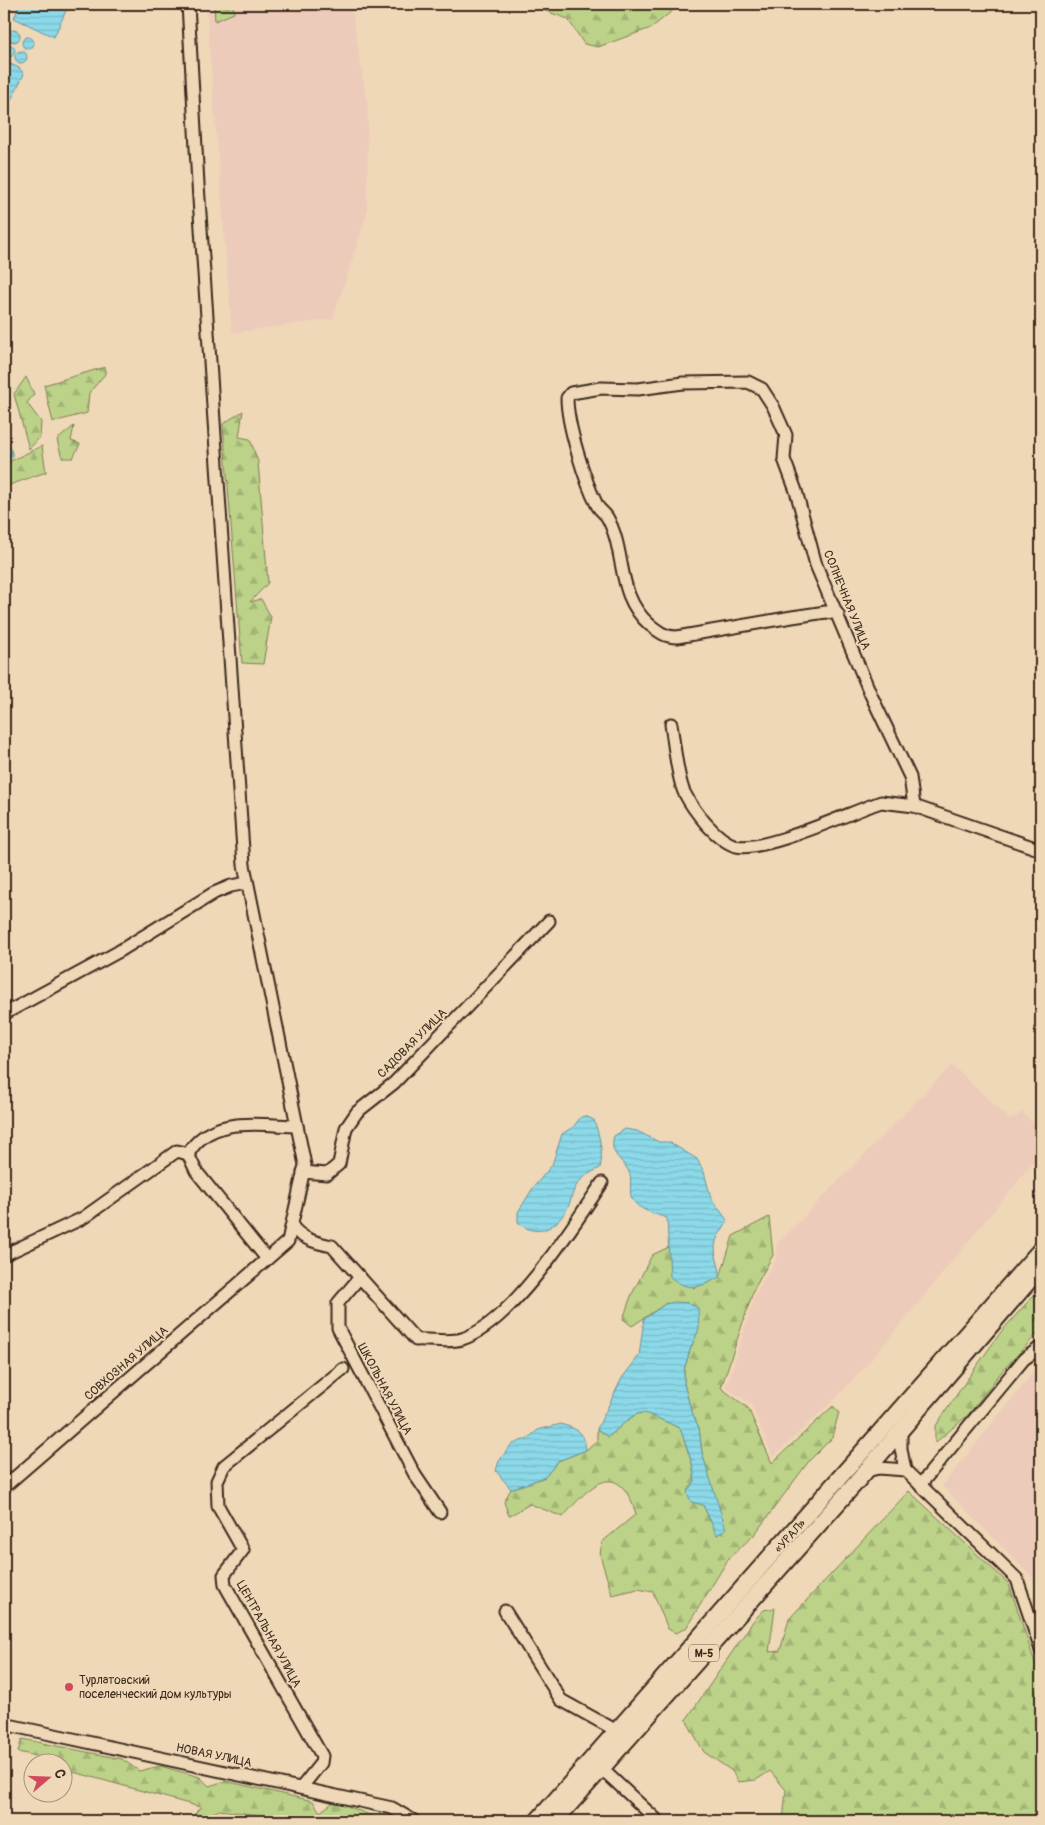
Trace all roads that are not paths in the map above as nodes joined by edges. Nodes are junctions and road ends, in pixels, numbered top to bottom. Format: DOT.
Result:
graph roads {
  1 [pos="188,4"];
  2 [pos="838,614"];
  3 [pos="671,724"];
  4 [pos="914,806"];
  5 [pos="1041,850"];
  6 [pos="247,883"];
  7 [pos="549,921"];
  8 [pos="4,1014"];
  9 [pos="297,1126"];
  10 [pos="188,1154"];
  11 [pos="303,1172"];
  12 [pos="602,1183"];
  13 [pos="292,1226"];
  14 [pos="1041,1249"];
  15 [pos="4,1255"];
  16 [pos="267,1259"];
  17 [pos="1041,1267"];
  18 [pos="360,1277"];
  19 [pos="1041,1348"];
  20 [pos="343,1369"];
  21 [pos="901,1430"];
  22 [pos="905,1470"];
  23 [pos="866,1471"];
  24 [pos="920,1485"];
  25 [pos="4,1487"];
  26 [pos="440,1512"];
  27 [pos="505,1611"];
  28 [pos="1041,1650"];
  29 [pos="4,1724"];
  30 [pos="617,1731"];
  31 [pos="602,1769"];
  32 [pos="301,1788"];
  33 [pos="414,1821"];
  34 [pos="537,1821"];
  35 [pos="555,1821"];
  36 [pos="658,1821"];
  1 -- 6 [label="street, СОВХОЗНАЯ УЛИЦА"];
  2 -- 2 [label="street, СОЛНЕЧНАЯ УЛИЦА"];
  2 -- 4 [label="street, СОЛНЕЧНАЯ УЛИЦА"];
  3 -- 4 [label="street"];
  4 -- 5 [label="street"];
  6 -- 8 [label="street"];
  6 -- 9 [label="street, СОВХОЗНАЯ УЛИЦА"];
  7 -- 11 [label="street, САДОВАЯ УЛИЦА"];
  9 -- 10 [label="street"];
  9 -- 11 [label="street, СОВХОЗНАЯ УЛИЦА"];
  10 -- 15 [label="street"];
  10 -- 16 [label="street"];
  11 -- 13 [label="street, СОВХОЗНАЯ УЛИЦА"];
  12 -- 18 [label="street"];
  13 -- 16 [label="street, СОВХОЗНАЯ УЛИЦА"];
  13 -- 18 [label="street"];
  14 -- 30 [label="highway, «УРАЛ» / М-5"];
  16 -- 25 [label="street, СОВХОЗНАЯ УЛИЦА"];
  17 -- 21 [label="highway, «УРАЛ» / М-5"];
  18 -- 26 [label="street, ШКОЛЬНАЯ УЛИЦА"];
  19 -- 24 [label="street"];
  20 -- 32 [label="street, ЦЕНТРАЛЬНАЯ УЛИЦА"];
  21 -- 22 [label="street"];
  21 -- 23 [label="highway, «УРАЛ» / М-5"];
  22 -- 23 [label="street"];
  22 -- 24 [label="street"];
  23 -- 31 [label="highway, «УРАЛ» / М-5"];
  24 -- 28 [label="street"];
  27 -- 30 [label="street"];
  29 -- 32 [label="street, НОВАЯ УЛИЦА"];
  30 -- 34 [label="highway, «УРАЛ» / М-5"];
  31 -- 35 [label="highway, «УРАЛ» / М-5"];
  31 -- 36 [label="street"];
  32 -- 33 [label="street, НОВАЯ УЛИЦА"];
}
